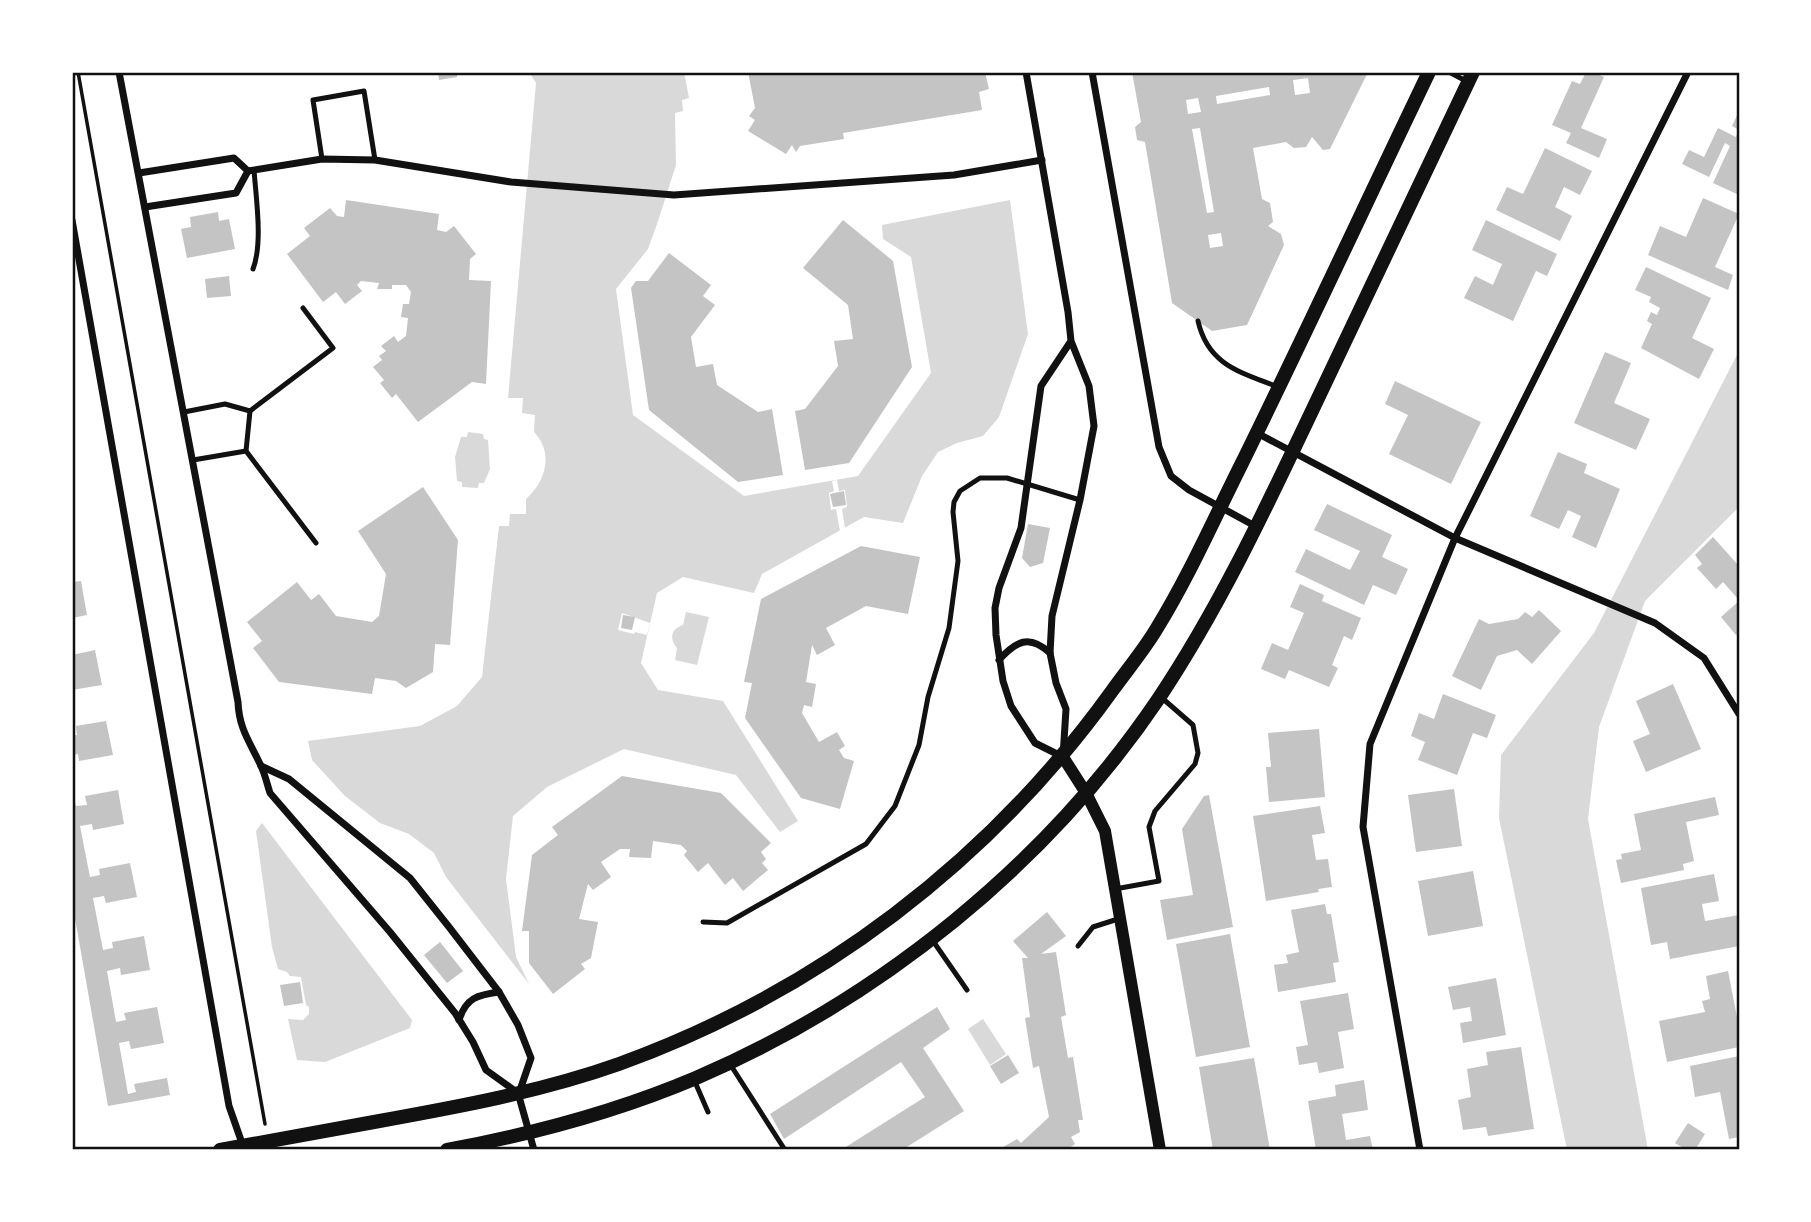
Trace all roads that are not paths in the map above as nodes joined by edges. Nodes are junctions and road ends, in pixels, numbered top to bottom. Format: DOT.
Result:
graph roads {
  1 [pos="119,72"];
  2 [pos="1026,72"];
  3 [pos="1092,72"];
  4 [pos="1429,72"];
  5 [pos="1449,72"];
  6 [pos="1688,72"];
  7 [pos="1471,77"];
  8 [pos="322,159"];
  9 [pos="376,160"];
  10 [pos="1042,160"];
  11 [pos="251,170"];
  12 [pos="139,173"];
  13 [pos="145,207"];
  14 [pos="72,220"];
  15 [pos="253,268"];
  16 [pos="303,308"];
  17 [pos="1198,321"];
  18 [pos="1071,341"];
  19 [pos="1278,387"];
  20 [pos="250,411"];
  21 [pos="184,412"];
  22 [pos="1256,433"];
  23 [pos="246,451"];
  24 [pos="1293,451"];
  25 [pos="193,460"];
  26 [pos="1029,485"];
  27 [pos="1080,500"];
  28 [pos="1220,506"];
  29 [pos="1255,526"];
  30 [pos="1455,538"];
  31 [pos="316,543"];
  32 [pos="1051,653"];
  33 [pos="999,660"];
  34 [pos="1160,696"];
  35 [pos="1739,714"];
  36 [pos="1063,757"];
  37 [pos="261,766"];
  38 [pos="1086,793"];
  39 [pos="1115,888"];
  40 [pos="1118,919"];
  41 [pos="703,922"];
  42 [pos="932,940"];
  43 [pos="1078,946"];
  44 [pos="967,990"];
  45 [pos="499,992"];
  46 [pos="459,1020"];
  47 [pos="729,1063"];
  48 [pos="693,1079"];
  49 [pos="518,1093"];
  50 [pos="708,1112"];
  51 [pos="530,1133"];
  52 [pos="243,1148"];
  53 [pos="220,1150"];
  54 [pos="447,1150"];
  55 [pos="534,1150"];
  56 [pos="785,1150"];
  57 [pos="1160,1150"];
  58 [pos="1420,1150"];
  1 -- 12 [label="street"];
  2 -- 10 [label="street"];
  3 -- 28 [label="street"];
  4 -- 19 [label="main road"];
  5 -- 7 [label="lane"];
  6 -- 30 [label="street"];
  7 -- 24 [label="main road"];
  8 -- 9 [label="street"];
  8 -- 9 [label="lane"];
  8 -- 11 [label="street"];
  9 -- 10 [label="street"];
  10 -- 18 [label="street"];
  11 -- 12 [label="street"];
  11 -- 13 [label="street"];
  11 -- 15 [label="lane"];
  12 -- 13 [label="street"];
  13 -- 21 [label="street"];
  14 -- 52 [label="street"];
  16 -- 20 [label="lane"];
  17 -- 19 [label="lane"];
  18 -- 26 [label="street"];
  18 -- 27 [label="street"];
  19 -- 22 [label="main road"];
  20 -- 21 [label="lane"];
  20 -- 23 [label="lane"];
  21 -- 25 [label="street"];
  22 -- 24 [label="street"];
  22 -- 28 [label="main road"];
  23 -- 25 [label="lane"];
  23 -- 31 [label="lane"];
  24 -- 29 [label="main road"];
  24 -- 30 [label="street"];
  25 -- 37 [label="street"];
  26 -- 27 [label="lane"];
  26 -- 33 [label="street"];
  26 -- 41 [label="lane"];
  27 -- 32 [label="street"];
  28 -- 29 [label="street"];
  28 -- 36 [label="main road"];
  29 -- 34 [label="main road"];
  30 -- 35 [label="street"];
  30 -- 58 [label="street"];
  32 -- 33 [label="street"];
  32 -- 36 [label="street"];
  33 -- 36 [label="street"];
  34 -- 38 [label="main road"];
  34 -- 39 [label="lane"];
  36 -- 38 [label="street"];
  36 -- 49 [label="main road"];
  37 -- 45 [label="street"];
  37 -- 46 [label="street"];
  38 -- 39 [label="street"];
  38 -- 42 [label="main road"];
  39 -- 40 [label="street"];
  40 -- 43 [label="lane"];
  40 -- 57 [label="street"];
  42 -- 44 [label="lane"];
  42 -- 47 [label="main road"];
  45 -- 46 [label="street"];
  45 -- 49 [label="street"];
  46 -- 49 [label="street"];
  47 -- 48 [label="main road"];
  47 -- 56 [label="lane"];
  48 -- 50 [label="lane"];
  48 -- 51 [label="main road"];
  49 -- 51 [label="street"];
  49 -- 52 [label="main road"];
  51 -- 54 [label="main road"];
  51 -- 55 [label="street"];
  52 -- 53 [label="main road"];
}
